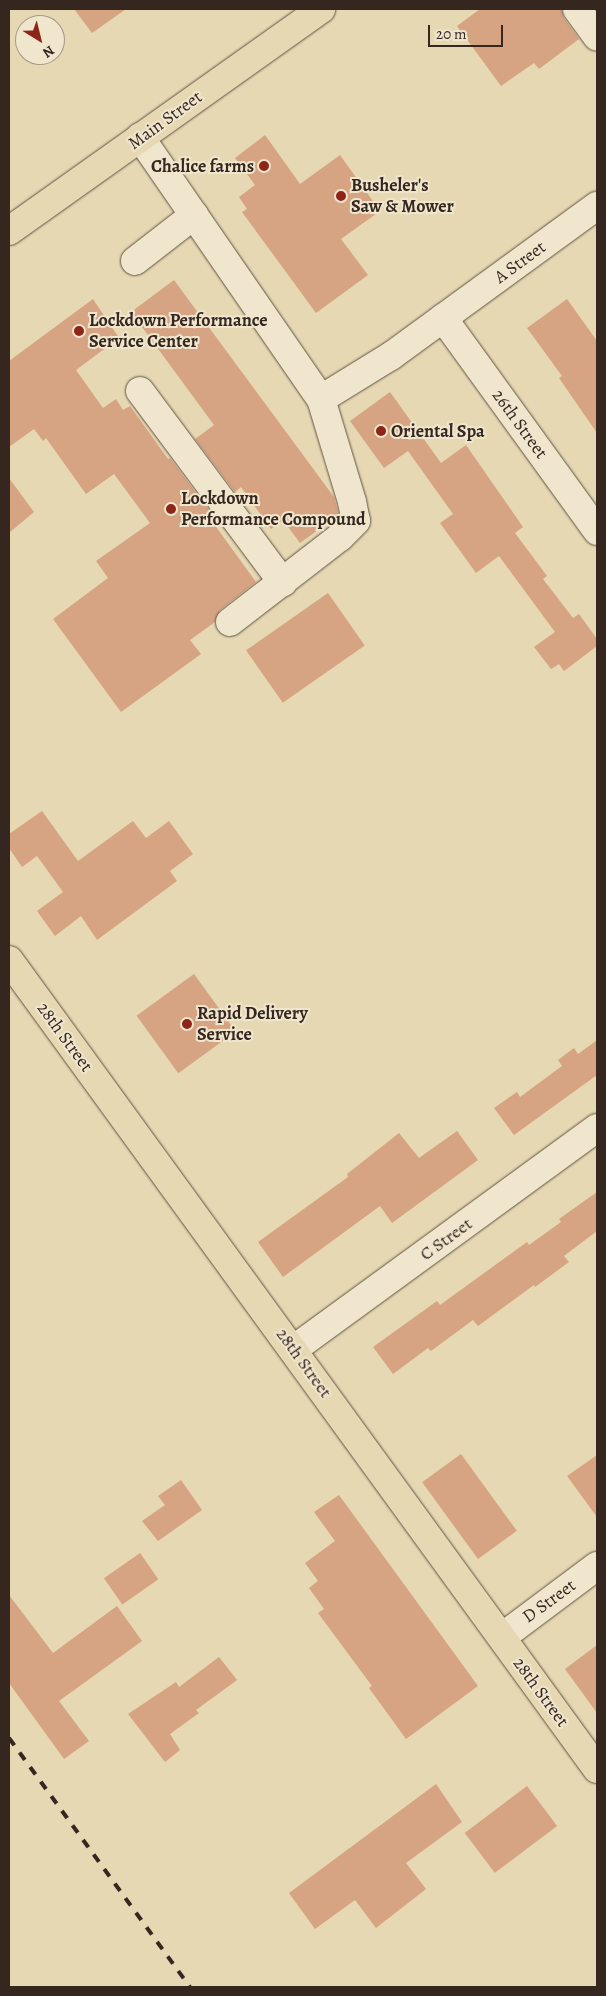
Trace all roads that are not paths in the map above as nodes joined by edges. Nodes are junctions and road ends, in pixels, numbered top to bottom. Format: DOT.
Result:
graph roads {
  1 [pos="321,9"];
  2 [pos="577,9"];
  3 [pos="597,38"];
  4 [pos="597,56"];
  5 [pos="140,138"];
  6 [pos="597,206"];
  7 [pos="194,216"];
  8 [pos="9,231"];
  9 [pos="135,261"];
  10 [pos="443,318"];
  11 [pos="140,391"];
  12 [pos="320,399"];
  13 [pos="597,531"];
  14 [pos="283,583"];
  15 [pos="230,622"];
  16 [pos="9,960"];
  17 [pos="597,1128"];
  18 [pos="294,1349"];
  19 [pos="597,1566"];
  20 [pos="502,1636"];
  21 [pos="597,1769"];
  1 -- 5 [label="main road, Main Street"];
  2 -- 3 [label="street"];
  3 -- 4 [label="street"];
  5 -- 7 [label="street"];
  5 -- 8 [label="main road, Main Street"];
  6 -- 10 [label="street, A Street"];
  7 -- 9 [label="street"];
  7 -- 12 [label="street"];
  10 -- 12 [label="street, A Street"];
  10 -- 13 [label="street, 26th Street"];
  11 -- 14 [label="street"];
  12 -- 14 [label="street"];
  14 -- 15 [label="street"];
  16 -- 18 [label="main road, 28th Street"];
  17 -- 18 [label="street, C Street"];
  18 -- 20 [label="main road, 28th Street"];
  19 -- 20 [label="street, D Street"];
  20 -- 21 [label="main road, 28th Street"];
}
